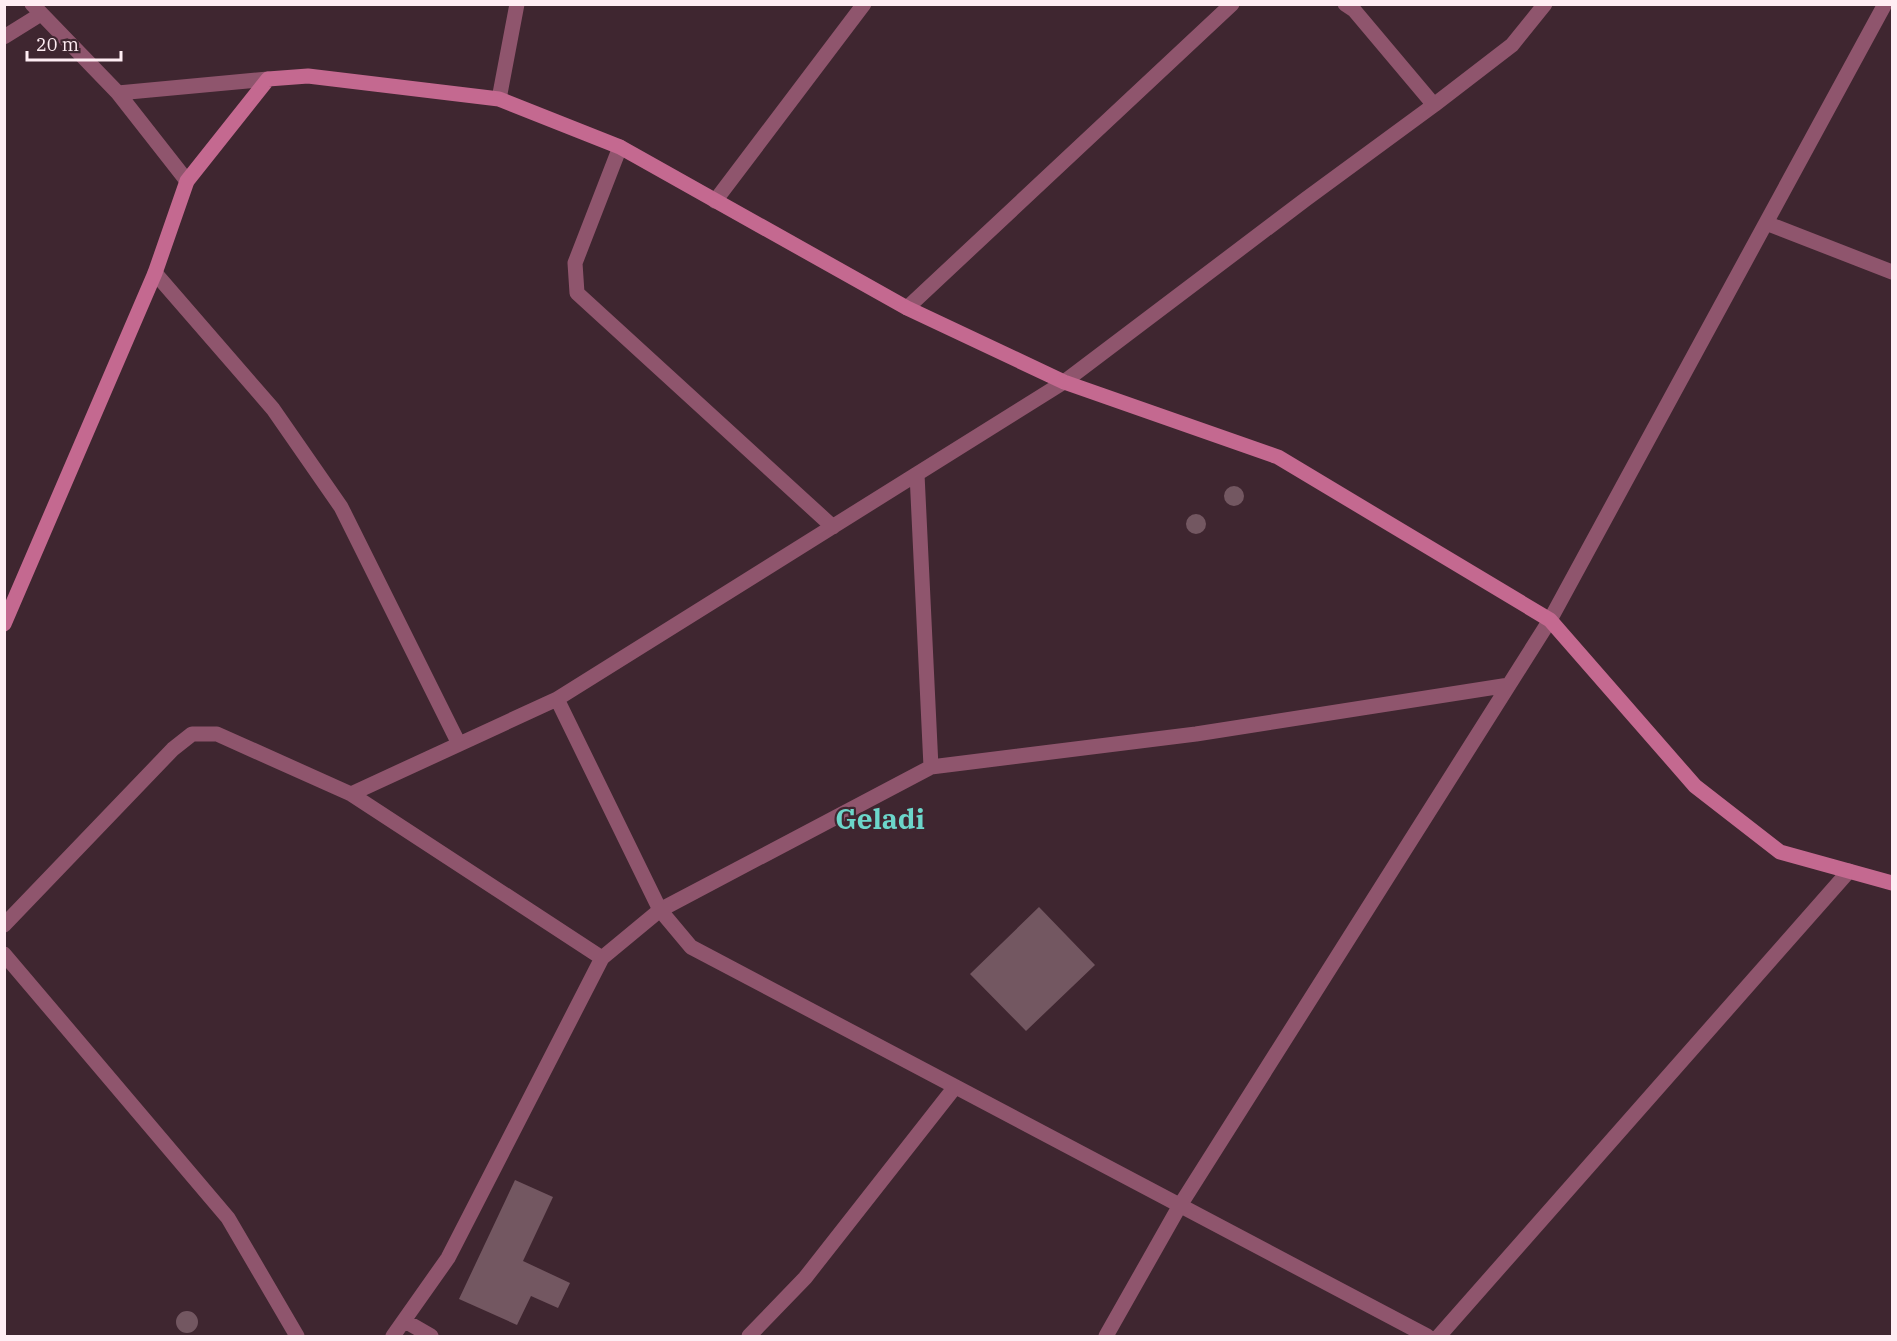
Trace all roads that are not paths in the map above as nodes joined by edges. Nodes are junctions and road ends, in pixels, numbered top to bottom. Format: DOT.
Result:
graph roads {
  1 [pos="517,4"];
  2 [pos="864,4"];
  3 [pos="1232,4"];
  4 [pos="1545,4"];
  5 [pos="1885,4"];
  6 [pos="1352,6"];
  7 [pos="37,9"];
  8 [pos="4,37"];
  9 [pos="268,79"];
  10 [pos="118,93"];
  11 [pos="499,99"];
  12 [pos="1434,105"];
  13 [pos="620,147"];
  14 [pos="187,181"];
  15 [pos="715,201"];
  16 [pos="1766,223"];
  17 [pos="1893,272"];
  18 [pos="155,273"];
  19 [pos="907,308"];
  20 [pos="1064,382"];
  21 [pos="917,474"];
  22 [pos="833,526"];
  23 [pos="1550,620"];
  24 [pos="4,624"];
  25 [pos="1509,685"];
  26 [pos="557,699"];
  27 [pos="459,744"];
  28 [pos="931,767"];
  29 [pos="351,794"];
  30 [pos="1849,871"];
  31 [pos="1893,882"];
  32 [pos="660,910"];
  33 [pos="4,925"];
  34 [pos="4,954"];
  35 [pos="602,958"];
  36 [pos="955,1087"];
  37 [pos="1179,1207"];
  38 [pos="405,1321"];
  39 [pos="297,1336"];
  40 [pos="393,1336"];
  41 [pos="432,1336"];
  42 [pos="748,1336"];
  43 [pos="1106,1336"];
  44 [pos="1427,1336"];
  45 [pos="1439,1336"];
  1 -- 11 [label="street"];
  2 -- 15 [label="street"];
  3 -- 19 [label="street"];
  4 -- 12 [label="street"];
  5 -- 16 [label="street"];
  6 -- 12 [label="street"];
  7 -- 8 [label="street"];
  7 -- 10 [label="street"];
  9 -- 10 [label="street"];
  9 -- 11 [label="street"];
  9 -- 14 [label="street"];
  10 -- 14 [label="street"];
  11 -- 13 [label="street"];
  12 -- 20 [label="street"];
  13 -- 15 [label="street"];
  13 -- 22 [label="street"];
  14 -- 18 [label="street"];
  15 -- 19 [label="street"];
  16 -- 17 [label="street"];
  16 -- 23 [label="street"];
  18 -- 24 [label="street"];
  18 -- 27 [label="street"];
  19 -- 20 [label="street"];
  20 -- 21 [label="street"];
  20 -- 23 [label="street"];
  21 -- 22 [label="street"];
  21 -- 28 [label="street"];
  22 -- 26 [label="street"];
  23 -- 25 [label="street"];
  23 -- 30 [label="street"];
  25 -- 28 [label="street"];
  25 -- 37 [label="street"];
  26 -- 27 [label="street"];
  26 -- 32 [label="street"];
  27 -- 29 [label="street"];
  28 -- 32 [label="street"];
  29 -- 33 [label="street"];
  29 -- 35 [label="street"];
  30 -- 31 [label="street"];
  30 -- 45 [label="street"];
  32 -- 35 [label="street"];
  32 -- 36 [label="street"];
  34 -- 39 [label="street"];
  35 -- 38 [label="street"];
  36 -- 37 [label="street"];
  36 -- 42 [label="street"];
  37 -- 43 [label="street"];
  37 -- 44 [label="street"];
  38 -- 40 [label="street"];
  38 -- 41 [label="street"];
}
